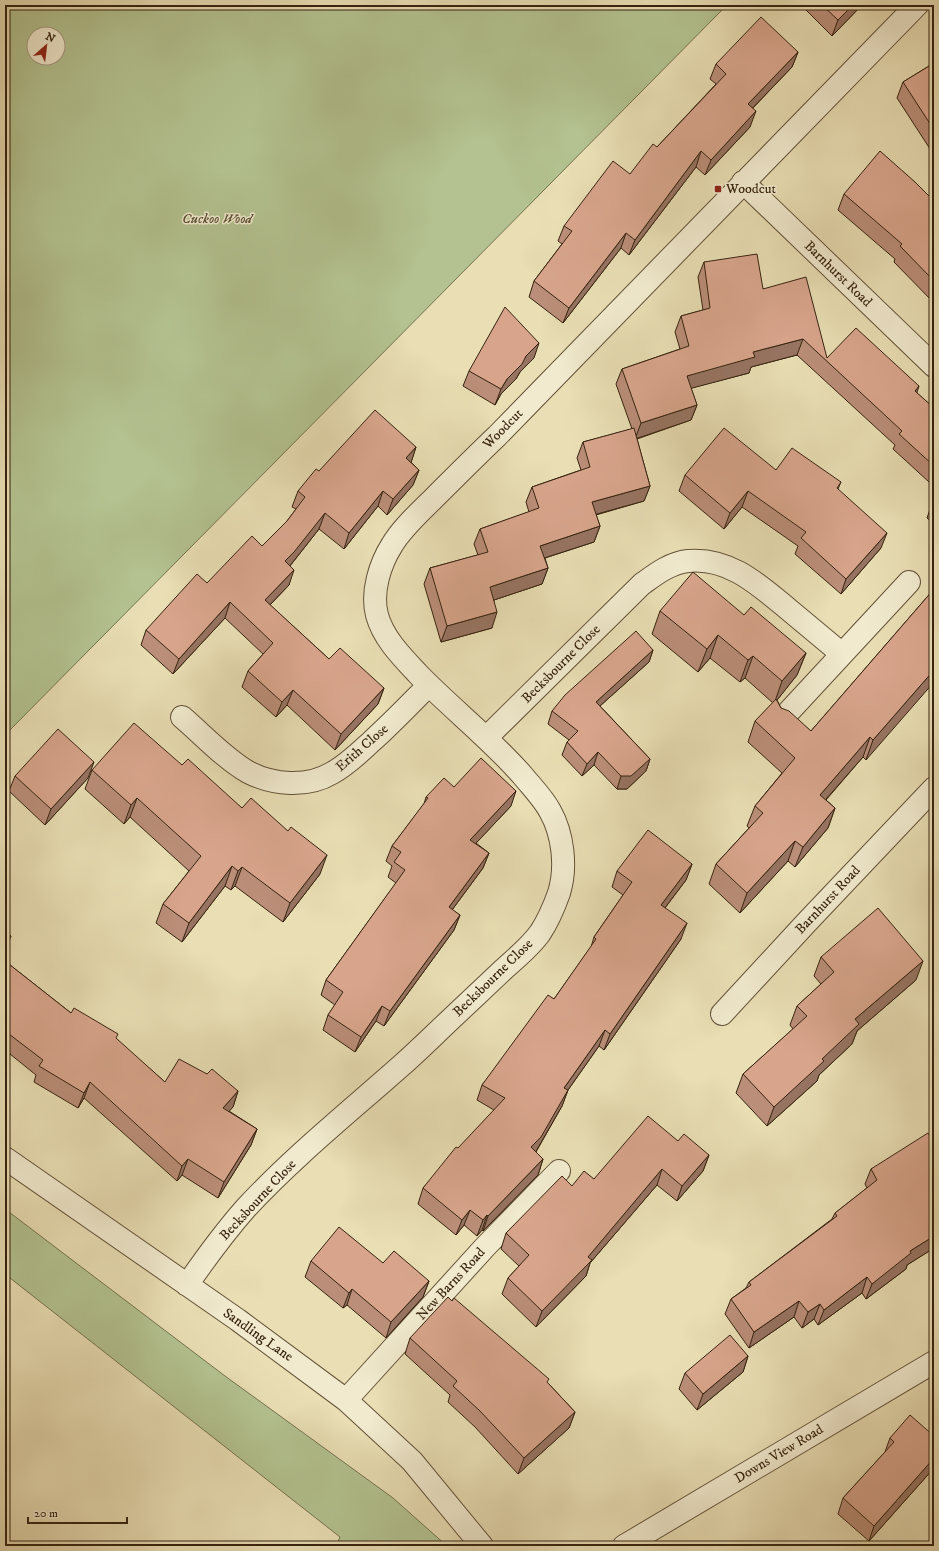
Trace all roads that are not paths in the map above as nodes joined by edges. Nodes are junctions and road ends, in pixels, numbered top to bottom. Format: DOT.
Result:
graph roads {
  1 [pos="917,5"];
  2 [pos="743,182"];
  3 [pos="934,366"];
  4 [pos="909,582"];
  5 [pos="842,654"];
  6 [pos="429,685"];
  7 [pos="182,717"];
  8 [pos="782,719"];
  9 [pos="487,737"];
  10 [pos="934,788"];
  11 [pos="722,1014"];
  12 [pos="5,1158"];
  13 [pos="559,1170"];
  14 [pos="187,1285"];
  15 [pos="934,1362"];
  16 [pos="346,1400"];
  17 [pos="482,1546"];
  18 [pos="624,1546"];
  1 -- 2 [label="street, Woodcut"];
  2 -- 3 [label="street, Barnhurst Road"];
  2 -- 6 [label="street, Woodcut"];
  4 -- 5 [label="street"];
  5 -- 8 [label="street"];
  5 -- 9 [label="street, Becksbourne Close"];
  6 -- 7 [label="street, Erith Close"];
  6 -- 9 [label="street, Woodcut"];
  9 -- 14 [label="street, Becksbourne Close"];
  10 -- 11 [label="street, Barnhurst Road"];
  12 -- 14 [label="street, Sandling Lane"];
  13 -- 16 [label="street, New Barns Road"];
  14 -- 16 [label="street, Sandling Lane"];
  15 -- 18 [label="street, Downs View Road"];
  16 -- 17 [label="street, Sandling Lane"];
}
